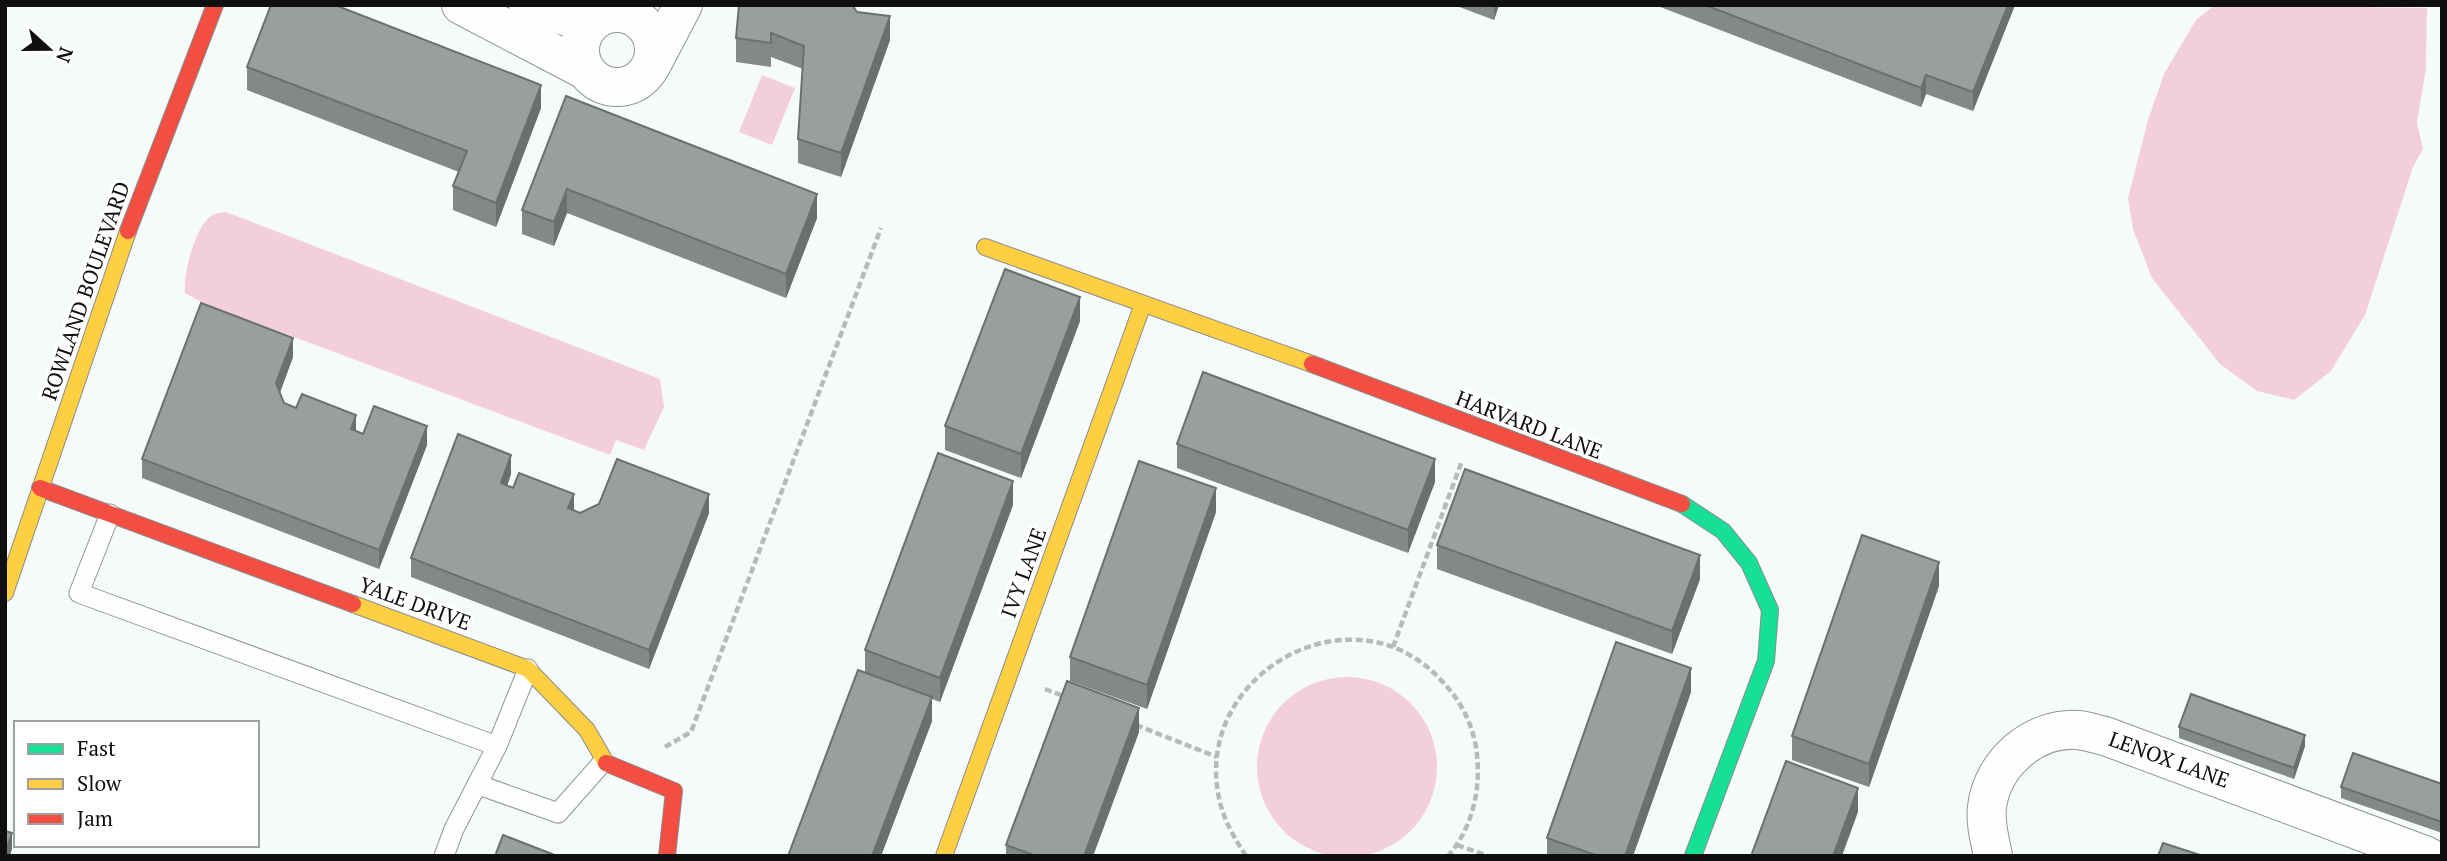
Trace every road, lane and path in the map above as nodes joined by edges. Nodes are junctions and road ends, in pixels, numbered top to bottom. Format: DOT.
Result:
graph roads {
  1 [pos="215,5"];
  2 [pos="461,5"];
  3 [pos="528,5"];
  4 [pos="683,5"];
  5 [pos="624,12"];
  6 [pos="651,66"];
  7 [pos="585,70"];
  8 [pos="881,229"];
  9 [pos="985,247"];
  10 [pos="1143,304"];
  11 [pos="1466,450"];
  12 [pos="40,488"];
  13 [pos="110,514"];
  14 [pos="5,593"];
  15 [pos="1393,647"];
  16 [pos="528,669"];
  17 [pos="1035,685"];
  18 [pos="1074,700"];
  19 [pos="1126,721"];
  20 [pos="497,746"];
  21 [pos="663,748"];
  22 [pos="1217,757"];
  23 [pos="603,762"];
  24 [pos="479,785"];
  25 [pos="1457,845"];
  26 [pos="444,856"];
  27 [pos="667,856"];
  28 [pos="944,856"];
  29 [pos="1245,856"];
  30 [pos="1448,856"];
  31 [pos="1488,856"];
  32 [pos="1693,856"];
  33 [pos="1993,856"];
  34 [pos="2427,856"];
  1 -- 12 [label="street, ROWLAND BOULEVARD"];
  2 -- 7 [label="street"];
  3 -- 5 [label="street"];
  4 -- 6 [label="street"];
  5 -- 6 [label="street"];
  5 -- 7 [label="street"];
  6 -- 7 [label="street"];
  8 -- 21 [label="path"];
  9 -- 10 [label="street, HARVARD LANE"];
  10 -- 28 [label="street, IVY LANE"];
  10 -- 32 [label="street, HARVARD LANE"];
  11 -- 15 [label="path"];
  12 -- 13 [label="street, YALE DRIVE"];
  12 -- 14 [label="street, ROWLAND BOULEVARD"];
  13 -- 16 [label="street, YALE DRIVE"];
  13 -- 20 [label="lane"];
  15 -- 22 [label="path"];
  15 -- 25 [label="path"];
  16 -- 20 [label="lane"];
  16 -- 23 [label="street, YALE DRIVE"];
  17 -- 18 [label="path"];
  19 -- 22 [label="path"];
  20 -- 24 [label="lane"];
  22 -- 29 [label="path"];
  23 -- 24 [label="lane"];
  23 -- 27 [label="street"];
  24 -- 26 [label="lane"];
  25 -- 30 [label="path"];
  25 -- 31 [label="path"];
  33 -- 34 [label="street, LENOX LANE"];
}
